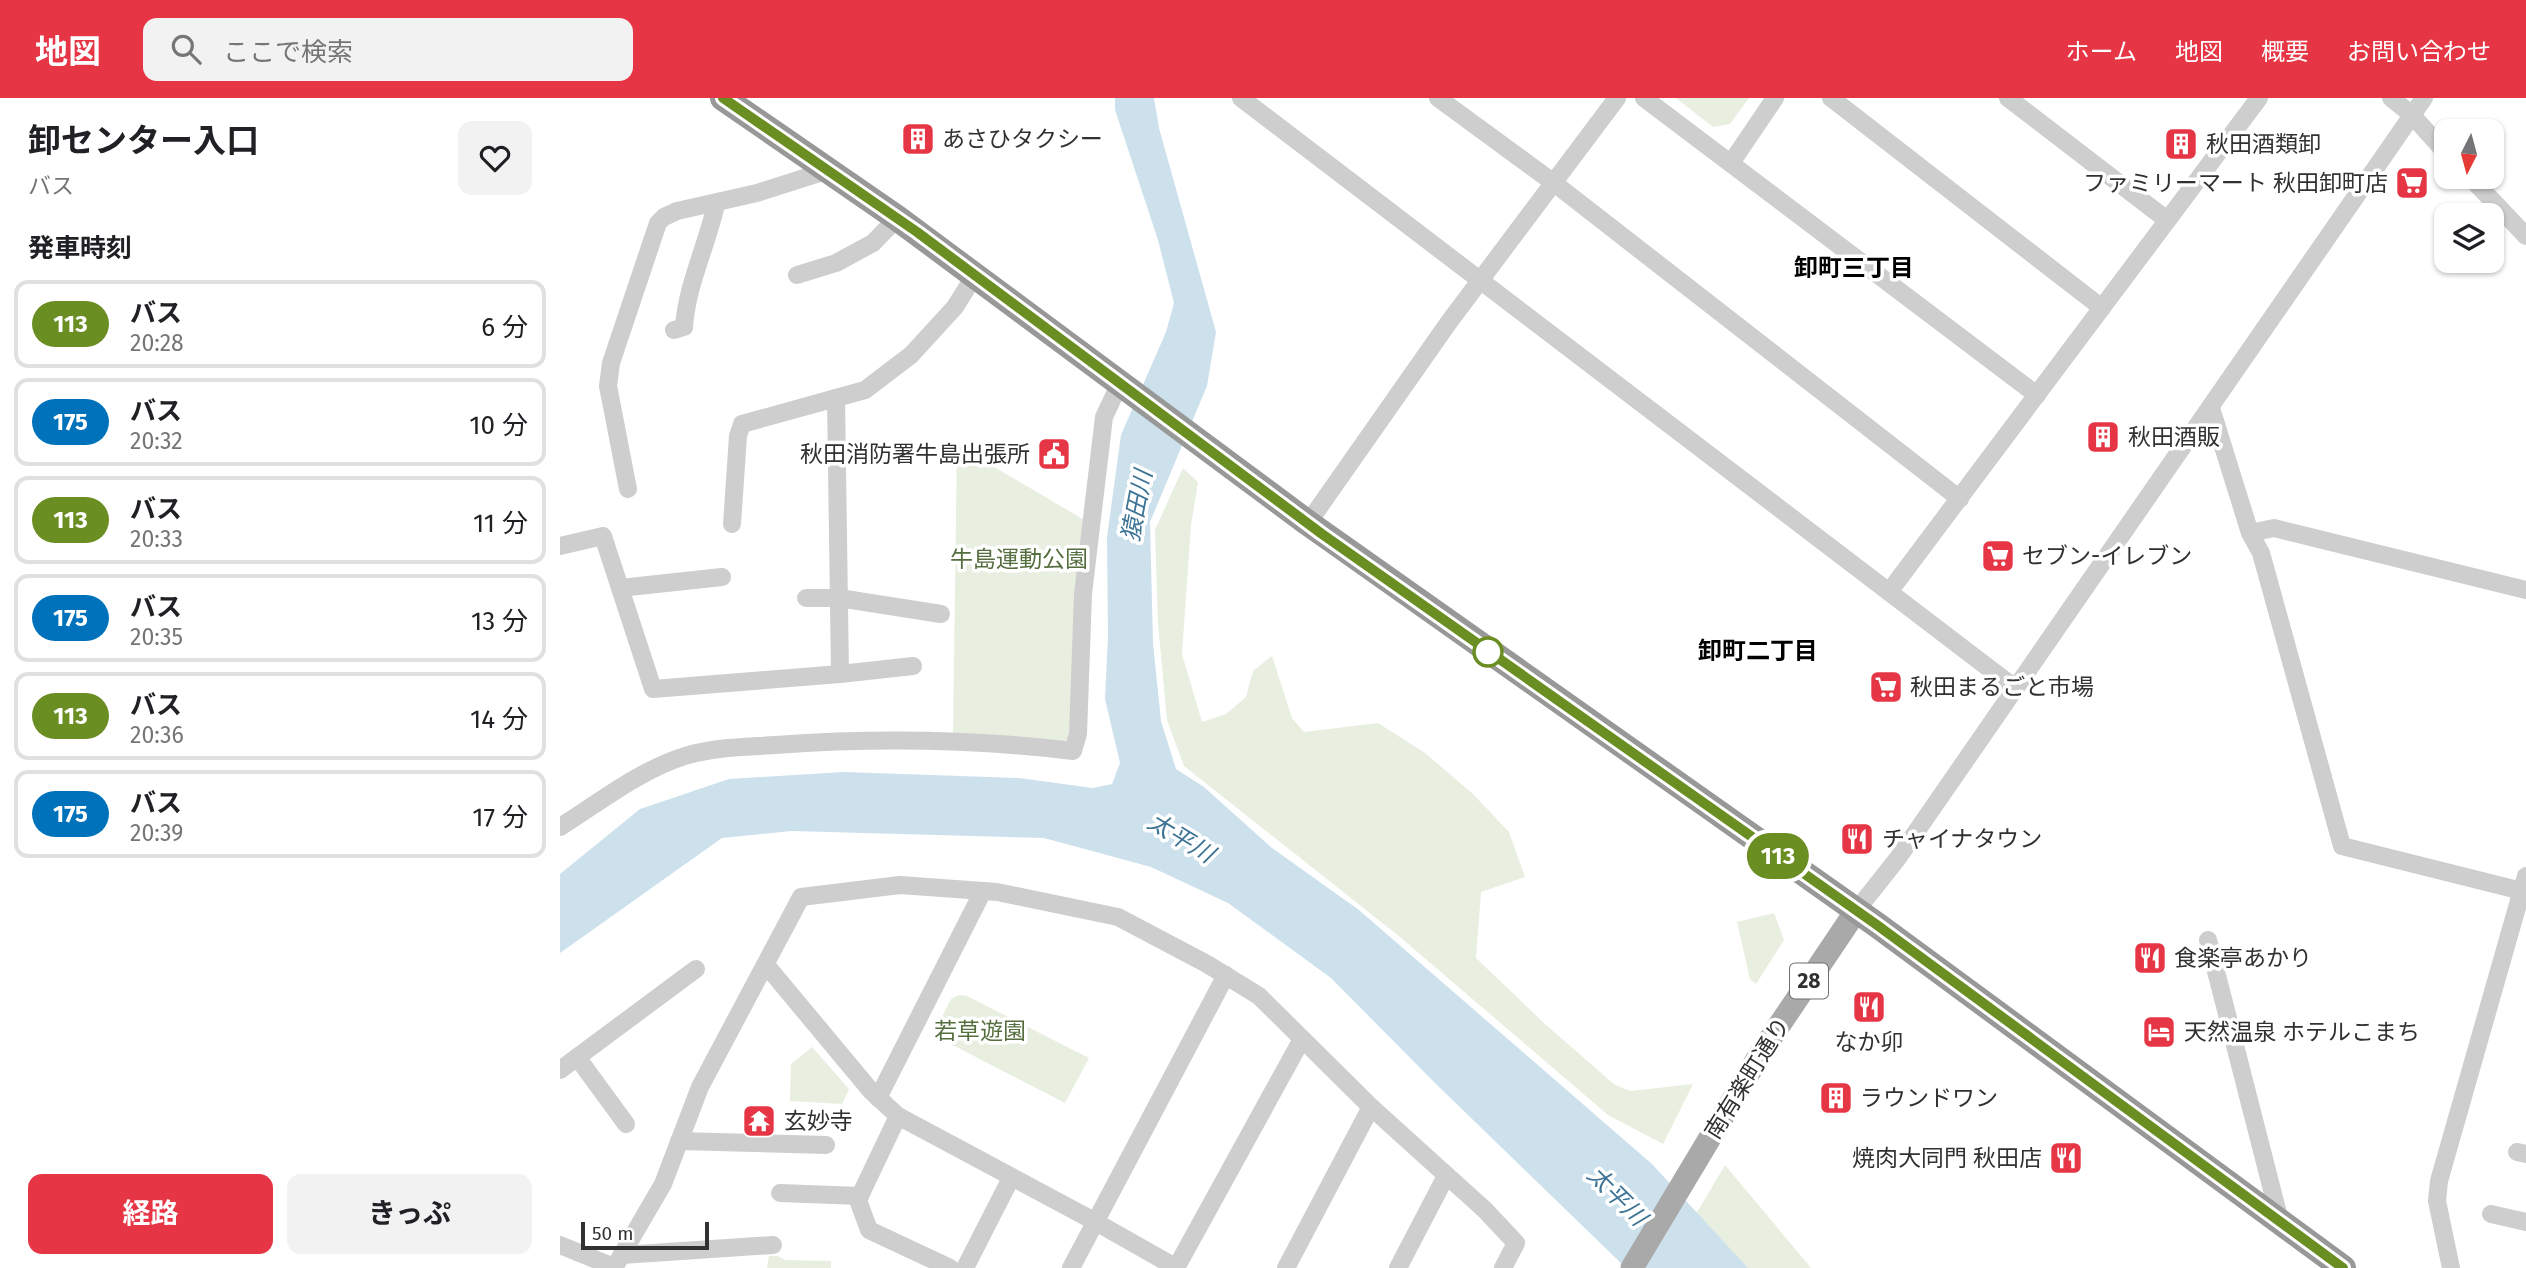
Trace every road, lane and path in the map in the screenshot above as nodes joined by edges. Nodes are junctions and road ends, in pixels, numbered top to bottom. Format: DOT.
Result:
graph roads {
  1 [pos="723,98"];
  2 [pos="1241,98"];
  3 [pos="1438,98"];
  4 [pos="1617,98"];
  5 [pos="1644,98"];
  6 [pos="1775,98"];
  7 [pos="1831,98"];
  8 [pos="2008,98"];
  9 [pos="2259,98"];
  10 [pos="2391,98"];
  11 [pos="2424,98"];
  12 [pos="2411,114"];
  13 [pos="2434,140"];
  14 [pos="1731,163"];
  15 [pos="830,170"];
  16 [pos="1553,183"];
  17 [pos="2481,189"];
  18 [pos="716,204"];
  19 [pos="897,218"];
  20 [pos="2167,220"];
  21 [pos="2526,236"];
  22 [pos="797,275"];
  23 [pos="975,275"];
  24 [pos="1480,281"];
  25 [pos="2102,308"];
  26 [pos="674,330"];
  27 [pos="1124,386"];
  28 [pos="2037,395"];
  29 [pos="836,398"];
  30 [pos="2211,408"];
  31 [pos="628,489"];
  32 [pos="1959,499"];
  33 [pos="1308,523"];
  34 [pos="732,524"];
  35 [pos="2250,533"];
  36 [pos="560,546"];
  37 [pos="722,577"];
  38 [pos="620,588"];
  39 [pos="2526,590"];
  40 [pos="1889,592"];
  41 [pos="806,598"];
  42 [pos="839,598"];
  43 [pos="941,614"];
  44 [pos="913,666"];
  45 [pos="840,674"];
  46 [pos="2015,688"];
  47 [pos="560,827"];
  48 [pos="2524,887"];
  49 [pos="983,891"];
  50 [pos="1856,911"];
  51 [pos="2208,940"];
  52 [pos="766,965"];
  53 [pos="696,969"];
  54 [pos="1226,975"];
  55 [pos="1302,1039"];
  56 [pos="577,1057"];
  57 [pos="560,1070"];
  58 [pos="878,1098"];
  59 [pos="1371,1107"];
  60 [pos="898,1116"];
  61 [pos="626,1124"];
  62 [pos="680,1141"];
  63 [pos="826,1145"];
  64 [pos="1446,1176"];
  65 [pos="1011,1178"];
  66 [pos="780,1193"];
  67 [pos="860,1196"];
  68 [pos="2491,1214"];
  69 [pos="1094,1221"];
  70 [pos="2280,1222"];
  71 [pos="2526,1222"];
  72 [pos="560,1245"];
  73 [pos="773,1245"];
  74 [pos="617,1263"];
  75 [pos="950,1268"];
  76 [pos="965,1268"];
  77 [pos="1071,1268"];
  78 [pos="1177,1268"];
  79 [pos="1286,1268"];
  80 [pos="1398,1268"];
  81 [pos="1503,1268"];
  82 [pos="1632,1268"];
  83 [pos="2343,1268"];
  84 [pos="2451,1268"];
  1 -- 15 [label="highway"];
  2 -- 24 [label="street"];
  3 -- 16 [label="street"];
  4 -- 16 [label="street"];
  5 -- 14 [label="street"];
  6 -- 14 [label="street"];
  7 -- 25 [label="street"];
  8 -- 20 [label="street"];
  9 -- 20 [label="street"];
  10 -- 12 [label="street"];
  11 -- 12 [label="street"];
  12 -- 13 [label="street"];
  12 -- 30 [label="street"];
  14 -- 28 [label="street"];
  15 -- 18 [label="street"];
  15 -- 19 [label="highway"];
  16 -- 24 [label="street"];
  16 -- 32 [label="street"];
  17 -- 21 [label="street"];
  18 -- 26 [label="street"];
  18 -- 31 [label="street"];
  19 -- 22 [label="street"];
  19 -- 23 [label="highway"];
  20 -- 25 [label="street"];
  23 -- 27 [label="highway"];
  23 -- 29 [label="street"];
  24 -- 33 [label="street"];
  24 -- 40 [label="street"];
  25 -- 28 [label="street"];
  27 -- 33 [label="highway"];
  27 -- 47 [label="street"];
  28 -- 32 [label="street"];
  29 -- 34 [label="street"];
  29 -- 42 [label="street"];
  30 -- 35 [label="street"];
  30 -- 46 [label="street"];
  32 -- 40 [label="street"];
  33 -- 50 [label="highway"];
  35 -- 39 [label="street"];
  35 -- 48 [label="street"];
  36 -- 38 [label="street"];
  37 -- 38 [label="street"];
  38 -- 45 [label="street"];
  40 -- 46 [label="street"];
  41 -- 42 [label="street"];
  42 -- 43 [label="street"];
  42 -- 45 [label="street"];
  44 -- 45 [label="street"];
  46 -- 50 [label="street"];
  48 -- 84 [label="street"];
  49 -- 52 [label="street"];
  49 -- 54 [label="street"];
  49 -- 58 [label="street"];
  50 -- 70 [label="highway"];
  50 -- 82 [label="main road, 南有楽町通り / 28"];
  51 -- 70 [label="street"];
  52 -- 58 [label="street"];
  52 -- 62 [label="street"];
  53 -- 56 [label="street"];
  54 -- 55 [label="street"];
  54 -- 69 [label="street"];
  55 -- 59 [label="street"];
  55 -- 78 [label="street"];
  56 -- 57 [label="street"];
  56 -- 61 [label="street"];
  58 -- 60 [label="street"];
  59 -- 64 [label="street"];
  59 -- 79 [label="street"];
  60 -- 65 [label="street"];
  60 -- 67 [label="street"];
  62 -- 63 [label="street"];
  62 -- 74 [label="street"];
  64 -- 80 [label="street"];
  64 -- 81 [label="street"];
  65 -- 69 [label="street"];
  65 -- 76 [label="street"];
  66 -- 67 [label="street"];
  67 -- 75 [label="street"];
  68 -- 71 [label="street"];
  69 -- 77 [label="street"];
  69 -- 78 [label="street"];
  70 -- 83 [label="highway"];
  72 -- 74 [label="street"];
  73 -- 74 [label="street"];
}
